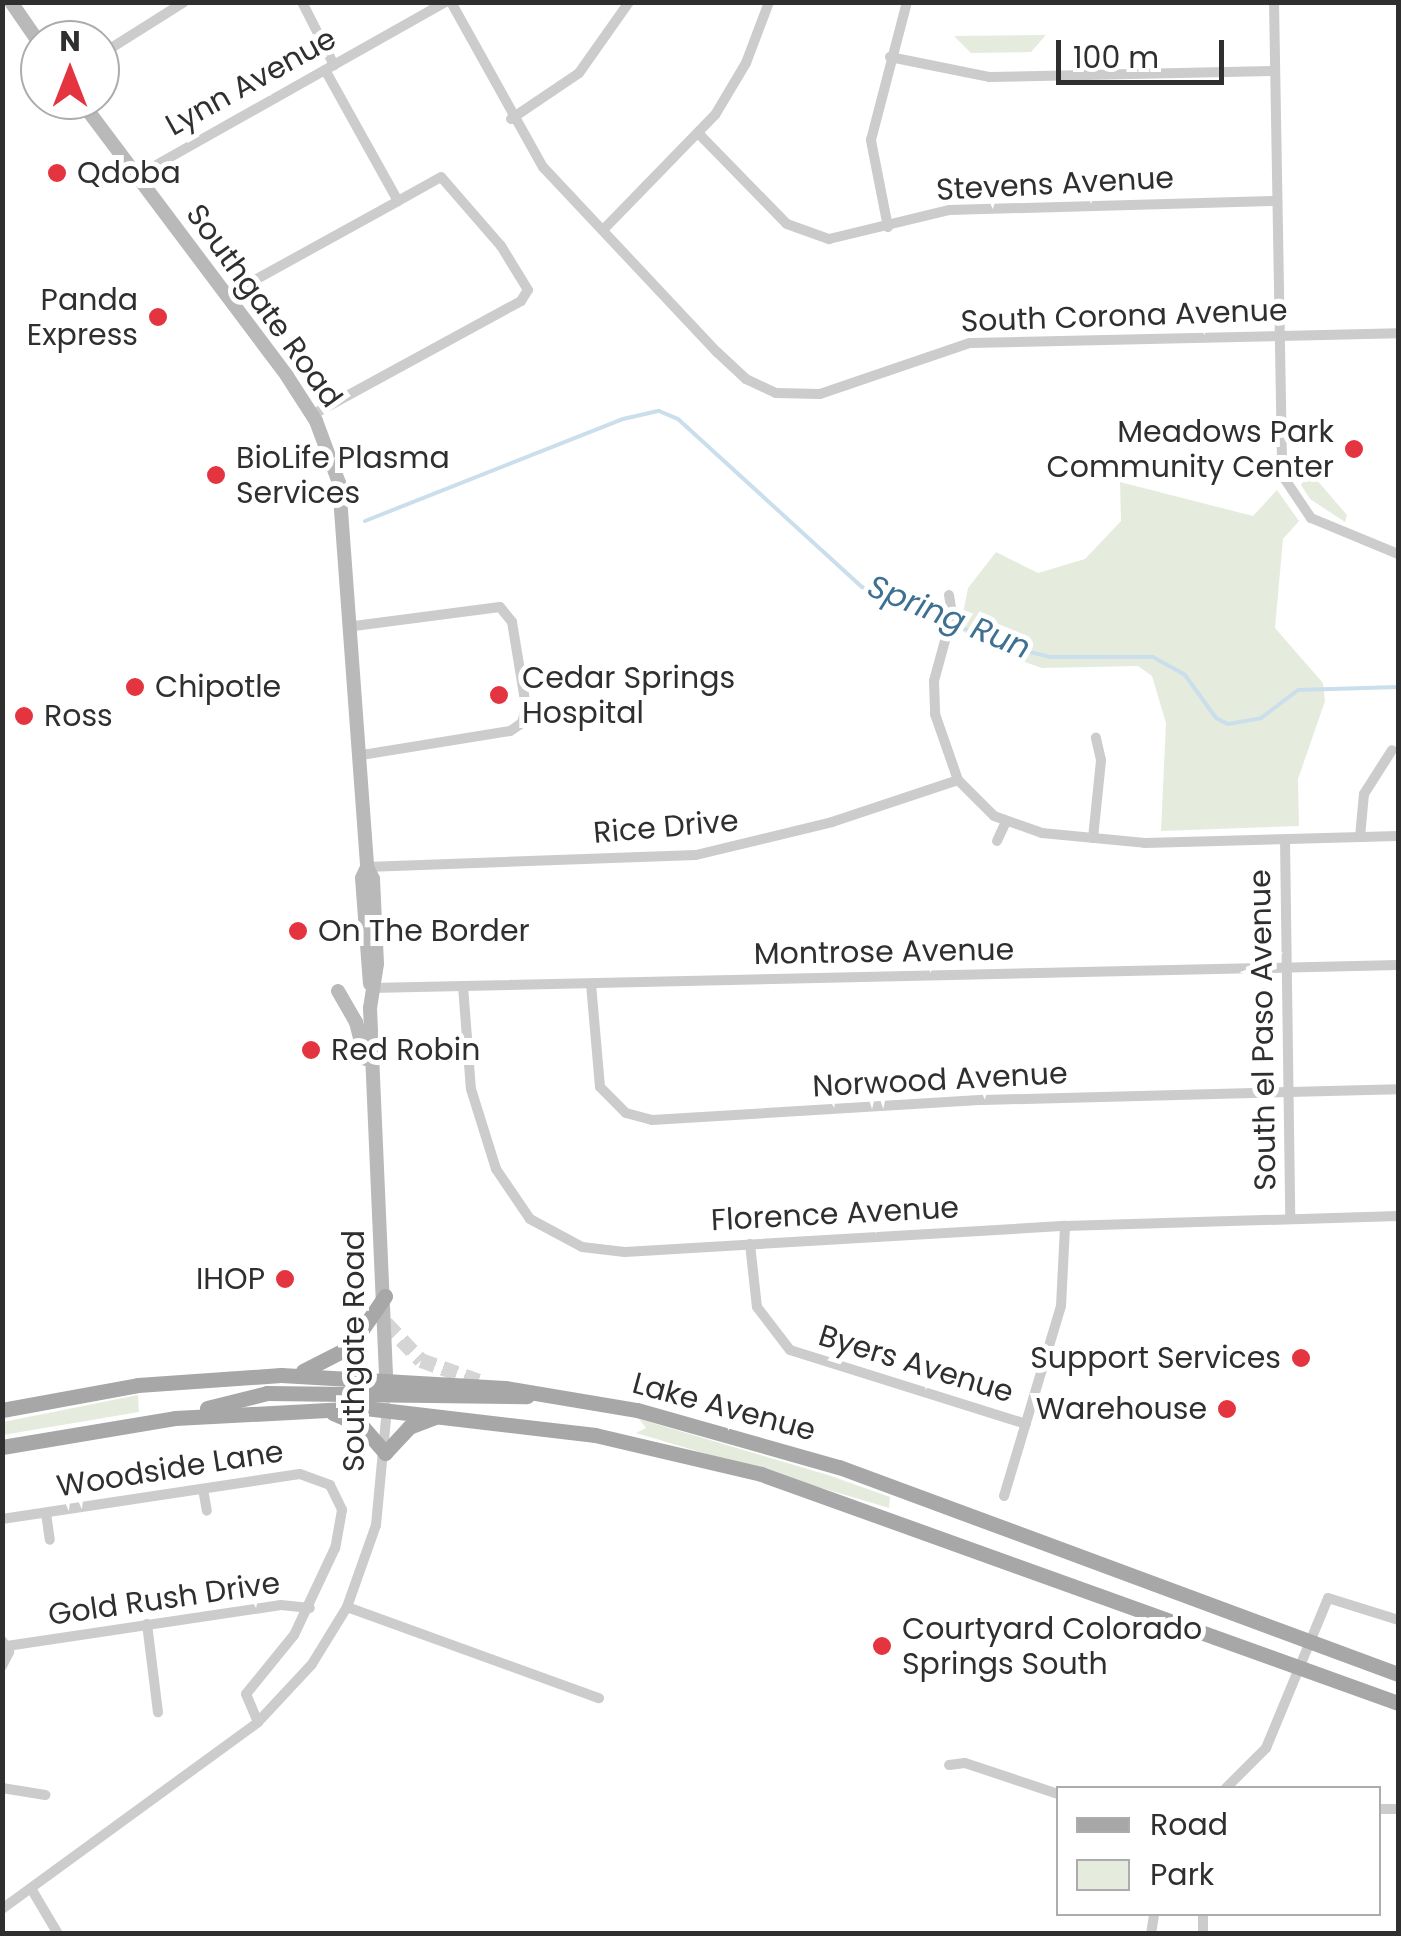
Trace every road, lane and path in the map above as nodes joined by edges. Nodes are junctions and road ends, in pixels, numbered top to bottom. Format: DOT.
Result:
graph roads {
  1 [pos="184,2"];
  2 [pos="302,2"];
  3 [pos="448,2"];
  4 [pos="629,2"];
  5 [pos="769,2"];
  6 [pos="907,2"];
  7 [pos="1274,2"];
  8 [pos="120,43"];
  9 [pos="890,57"];
  10 [pos="330,67"];
  11 [pos="1274,71"];
  12 [pos="511,119"];
  13 [pos="94,120"];
  14 [pos="700,135"];
  15 [pos="134,177"];
  16 [pos="398,201"];
  17 [pos="1277,201"];
  18 [pos="888,227"];
  19 [pos="603,230"];
  20 [pos="226,296"];
  21 [pos="1398,334"];
  22 [pos="1278,336"];
  23 [pos="312,415"];
  24 [pos="1398,554"];
  25 [pos="950,595"];
  26 [pos="354,626"];
  27 [pos="1096,738"];
  28 [pos="1392,750"];
  29 [pos="361,755"];
  30 [pos="958,780"];
  31 [pos="1006,822"];
  32 [pos="1398,836"];
  33 [pos="1360,837"];
  34 [pos="1093,838"];
  35 [pos="1285,840"];
  36 [pos="997,841"];
  37 [pos="367,866"];
  38 [pos="1398,964"];
  39 [pos="1288,967"];
  40 [pos="591,984"];
  41 [pos="463,986"];
  42 [pos="371,988"];
  43 [pos="338,991"];
  44 [pos="1398,1090"];
  45 [pos="1288,1092"];
  46 [pos="374,1096"];
  47 [pos="1398,1216"];
  48 [pos="1290,1219"];
  49 [pos="1065,1226"];
  50 [pos="750,1244"];
  51 [pos="384,1296"];
  52 [pos="292,1375"];
  53 [pos="387,1393"];
  54 [pos="2,1410"];
  55 [pos="312,1410"];
  56 [pos="448,1414"];
  57 [pos="174,1418"];
  58 [pos="1026,1424"];
  59 [pos="2,1446"];
  60 [pos="384,1453"];
  61 [pos="204,1489"];
  62 [pos="1004,1496"];
  63 [pos="207,1511"];
  64 [pos="46,1513"];
  65 [pos="2,1520"];
  66 [pos="50,1540"];
  67 [pos="347,1607"];
  68 [pos="310,1608"];
  69 [pos="1398,1620"];
  70 [pos="147,1624"];
  71 [pos="1309,1642"];
  72 [pos="5,1644"];
  73 [pos="2,1666"];
  74 [pos="1300,1668"];
  75 [pos="1398,1674"];
  76 [pos="598,1698"];
  77 [pos="1398,1703"];
  78 [pos="158,1712"];
  79 [pos="258,1722"];
  80 [pos="950,1765"];
  81 [pos="1228,1786"];
  82 [pos="2,1788"];
  83 [pos="1056,1793"];
  84 [pos="45,1795"];
  85 [pos="32,1890"];
  86 [pos="2,1910"];
  87 [pos="58,1934"];
  1 -- 8 [label="street"];
  2 -- 10 [label="street"];
  3 -- 10 [label="street, Lynn Avenue"];
  3 -- 12 [label="street, South Corona Avenue"];
  4 -- 12 [label="street"];
  5 -- 14 [label="street"];
  6 -- 9 [label="street"];
  7 -- 11 [label="street"];
  9 -- 11 [label="street"];
  9 -- 18 [label="street"];
  10 -- 15 [label="street, Lynn Avenue"];
  10 -- 16 [label="street"];
  11 -- 17 [label="street"];
  12 -- 19 [label="street, South Corona Avenue"];
  13 -- 15 [label="street, Southgate Road"];
  14 -- 18 [label="street, Stevens Avenue"];
  14 -- 19 [label="street"];
  15 -- 20 [label="street, Southgate Road"];
  16 -- 20 [label="street"];
  16 -- 23 [label="street"];
  17 -- 18 [label="street, Stevens Avenue"];
  17 -- 22 [label="street"];
  19 -- 22 [label="street, South Corona Avenue"];
  20 -- 23 [label="street, Southgate Road"];
  21 -- 22 [label="street, South Corona Avenue"];
  22 -- 24 [label="street"];
  23 -- 26 [label="street, Southgate Road"];
  25 -- 30 [label="street"];
  26 -- 29 [label="street, Southgate Road"];
  26 -- 29 [label="street"];
  27 -- 34 [label="street"];
  28 -- 33 [label="street"];
  29 -- 37 [label="street, Southgate Road"];
  30 -- 31 [label="street"];
  30 -- 37 [label="street, Rice Drive"];
  31 -- 34 [label="street"];
  31 -- 36 [label="street"];
  32 -- 33 [label="street"];
  33 -- 35 [label="street"];
  34 -- 35 [label="street"];
  35 -- 39 [label="street, South el Paso Avenue"];
  37 -- 42 [label="street, Southgate Road"];
  38 -- 39 [label="street, Montrose Avenue"];
  39 -- 40 [label="street, Montrose Avenue"];
  39 -- 45 [label="street, South el Paso Avenue"];
  40 -- 41 [label="street, Montrose Avenue"];
  40 -- 45 [label="street, Norwood Avenue"];
  41 -- 42 [label="street, Montrose Avenue"];
  41 -- 50 [label="street, Florence Avenue"];
  42 -- 46 [label="street, Southgate Road"];
  43 -- 46 [label="street"];
  44 -- 45 [label="street, Norwood Avenue"];
  45 -- 48 [label="street, South el Paso Avenue"];
  46 -- 51 [label="street, Southgate Road"];
  47 -- 48 [label="street, Florence Avenue"];
  48 -- 49 [label="street, Florence Avenue"];
  49 -- 50 [label="street, Florence Avenue"];
  49 -- 58 [label="street"];
  50 -- 58 [label="street, Byers Avenue"];
  51 -- 52 [label="main road"];
  51 -- 53 [label="street, Southgate Road"];
  52 -- 53 [label="main road, Lake Avenue"];
  52 -- 54 [label="main road, Lake Avenue"];
  53 -- 55 [label="main road, Lake Avenue"];
  53 -- 56 [label="main road, Lake Avenue"];
  53 -- 57 [label="main road"];
  53 -- 60 [label="street, Southgate Road"];
  53 -- 71 [label="main road, Lake Avenue"];
  55 -- 57 [label="main road, Lake Avenue"];
  55 -- 60 [label="main road"];
  56 -- 60 [label="main road"];
  56 -- 74 [label="main road, Lake Avenue"];
  57 -- 59 [label="main road, Lake Avenue"];
  58 -- 62 [label="street"];
  60 -- 67 [label="street, Southgate Road"];
  61 -- 63 [label="street"];
  61 -- 64 [label="street, Woodside Lane"];
  61 -- 68 [label="street, Woodside Lane"];
  64 -- 65 [label="street, Woodside Lane"];
  64 -- 66 [label="street"];
  67 -- 76 [label="street"];
  67 -- 79 [label="street, Southgate Road"];
  68 -- 70 [label="street, Gold Rush Drive"];
  68 -- 79 [label="street, Gold Rush Drive"];
  69 -- 71 [label="street"];
  70 -- 72 [label="street, Gold Rush Drive"];
  70 -- 78 [label="street"];
  71 -- 74 [label="street"];
  71 -- 75 [label="main road, Lake Avenue"];
  72 -- 73 [label="street"];
  74 -- 77 [label="main road, Lake Avenue"];
  74 -- 81 [label="street"];
  79 -- 85 [label="street, Southgate Road"];
  80 -- 83 [label="street"];
  82 -- 84 [label="street"];
  85 -- 86 [label="street, Southgate Road"];
  85 -- 87 [label="street"];
}
